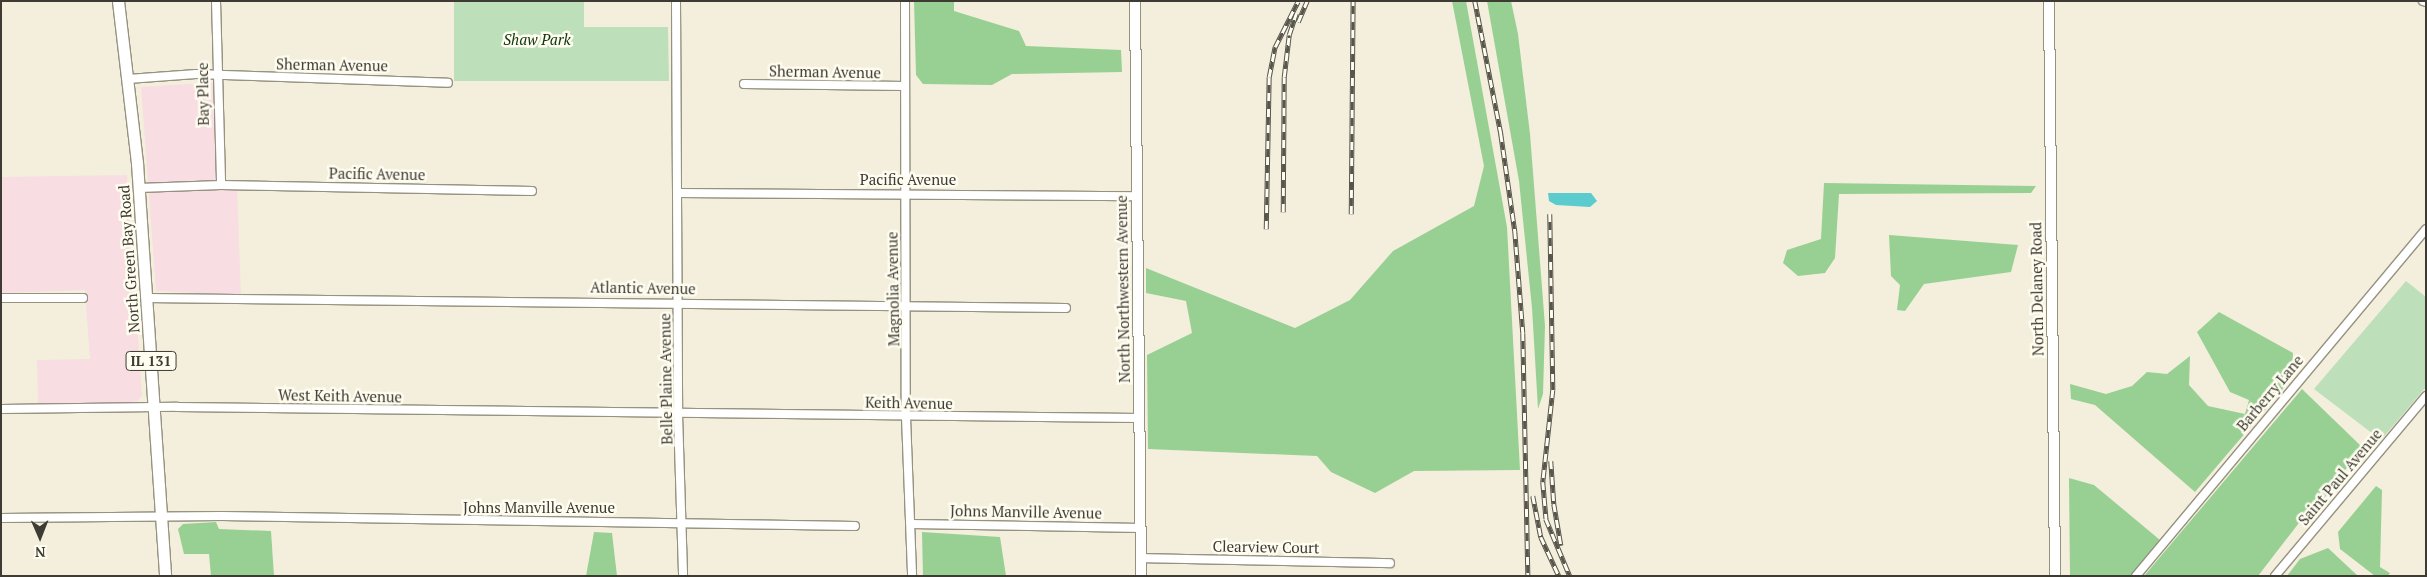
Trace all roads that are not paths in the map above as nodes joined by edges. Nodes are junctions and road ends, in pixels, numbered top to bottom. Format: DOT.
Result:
graph roads {
  1 [pos="118,1"];
  2 [pos="216,1"];
  3 [pos="676,1"];
  4 [pos="905,1"];
  5 [pos="1135,1"];
  6 [pos="2049,1"];
  7 [pos="216,76"];
  8 [pos="128,79"];
  9 [pos="448,83"];
  10 [pos="744,84"];
  11 [pos="905,86"];
  12 [pos="221,185"];
  13 [pos="139,188"];
  14 [pos="532,191"];
  15 [pos="679,193"];
  16 [pos="906,194"];
  17 [pos="1137,196"];
  18 [pos="2426,229"];
  19 [pos="1,298"];
  20 [pos="83,298"];
  21 [pos="146,298"];
  22 [pos="679,302"];
  23 [pos="906,305"];
  24 [pos="1066,308"];
  25 [pos="2426,396"];
  26 [pos="155,407"];
  27 [pos="1,409"];
  28 [pos="678,414"];
  29 [pos="906,417"];
  30 [pos="1139,418"];
  31 [pos="162,516"];
  32 [pos="1,518"];
  33 [pos="683,523"];
  34 [pos="911,524"];
  35 [pos="855,526"];
  36 [pos="1141,528"];
  37 [pos="1141,558"];
  38 [pos="1390,563"];
  39 [pos="165,576"];
  40 [pos="683,576"];
  41 [pos="912,576"];
  42 [pos="1141,576"];
  43 [pos="2055,576"];
  44 [pos="2136,576"];
  45 [pos="2275,576"];
  1 -- 8 [label="main road, North Green Bay Road / IL 131"];
  2 -- 7 [label="street, Bay Place"];
  3 -- 15 [label="street, Belle Plaine Avenue"];
  4 -- 11 [label="street, Magnolia Avenue"];
  5 -- 17 [label="street, North Northwestern Avenue"];
  6 -- 43 [label="street, North Delaney Road"];
  7 -- 8 [label="street, Sherman Avenue"];
  7 -- 9 [label="street, Sherman Avenue"];
  7 -- 12 [label="street, Bay Place"];
  8 -- 13 [label="main road, North Green Bay Road / IL 131"];
  10 -- 11 [label="street, Sherman Avenue"];
  11 -- 16 [label="street, Magnolia Avenue"];
  12 -- 13 [label="street, Pacific Avenue"];
  12 -- 14 [label="street, Pacific Avenue"];
  13 -- 21 [label="main road, North Green Bay Road / IL 131"];
  15 -- 16 [label="street, Pacific Avenue"];
  15 -- 22 [label="street, Belle Plaine Avenue"];
  16 -- 17 [label="street, Pacific Avenue"];
  16 -- 23 [label="street, Magnolia Avenue"];
  17 -- 30 [label="street, North Northwestern Avenue"];
  18 -- 44 [label="street, Barberry Lane"];
  19 -- 20 [label="street"];
  21 -- 22 [label="street, Atlantic Avenue"];
  21 -- 26 [label="main road, North Green Bay Road / IL 131"];
  22 -- 23 [label="street, Atlantic Avenue"];
  22 -- 28 [label="street, Belle Plaine Avenue"];
  23 -- 24 [label="street, Atlantic Avenue"];
  23 -- 29 [label="street, Magnolia Avenue"];
  25 -- 45 [label="street, Saint Paul Avenue"];
  26 -- 27 [label="street, West Keith Avenue"];
  26 -- 28 [label="street, West Keith Avenue"];
  26 -- 31 [label="main road, North Green Bay Road / IL 131"];
  28 -- 29 [label="street, Keith Avenue"];
  28 -- 33 [label="street, Belle Plaine Avenue"];
  29 -- 30 [label="street, Keith Avenue"];
  29 -- 34 [label="street, Magnolia Avenue"];
  30 -- 36 [label="street, North Northwestern Avenue"];
  31 -- 32 [label="street, Johns Manville Avenue"];
  31 -- 33 [label="street, Johns Manville Avenue"];
  31 -- 39 [label="main road, North Green Bay Road / IL 131"];
  33 -- 35 [label="street, Johns Manville Avenue"];
  33 -- 40 [label="street, Belle Plaine Avenue"];
  34 -- 36 [label="street, Johns Manville Avenue"];
  34 -- 41 [label="street, Magnolia Avenue"];
  36 -- 37 [label="street, North Northwestern Avenue"];
  37 -- 38 [label="street, Clearview Court"];
  37 -- 42 [label="street, North Northwestern Avenue"];
}
